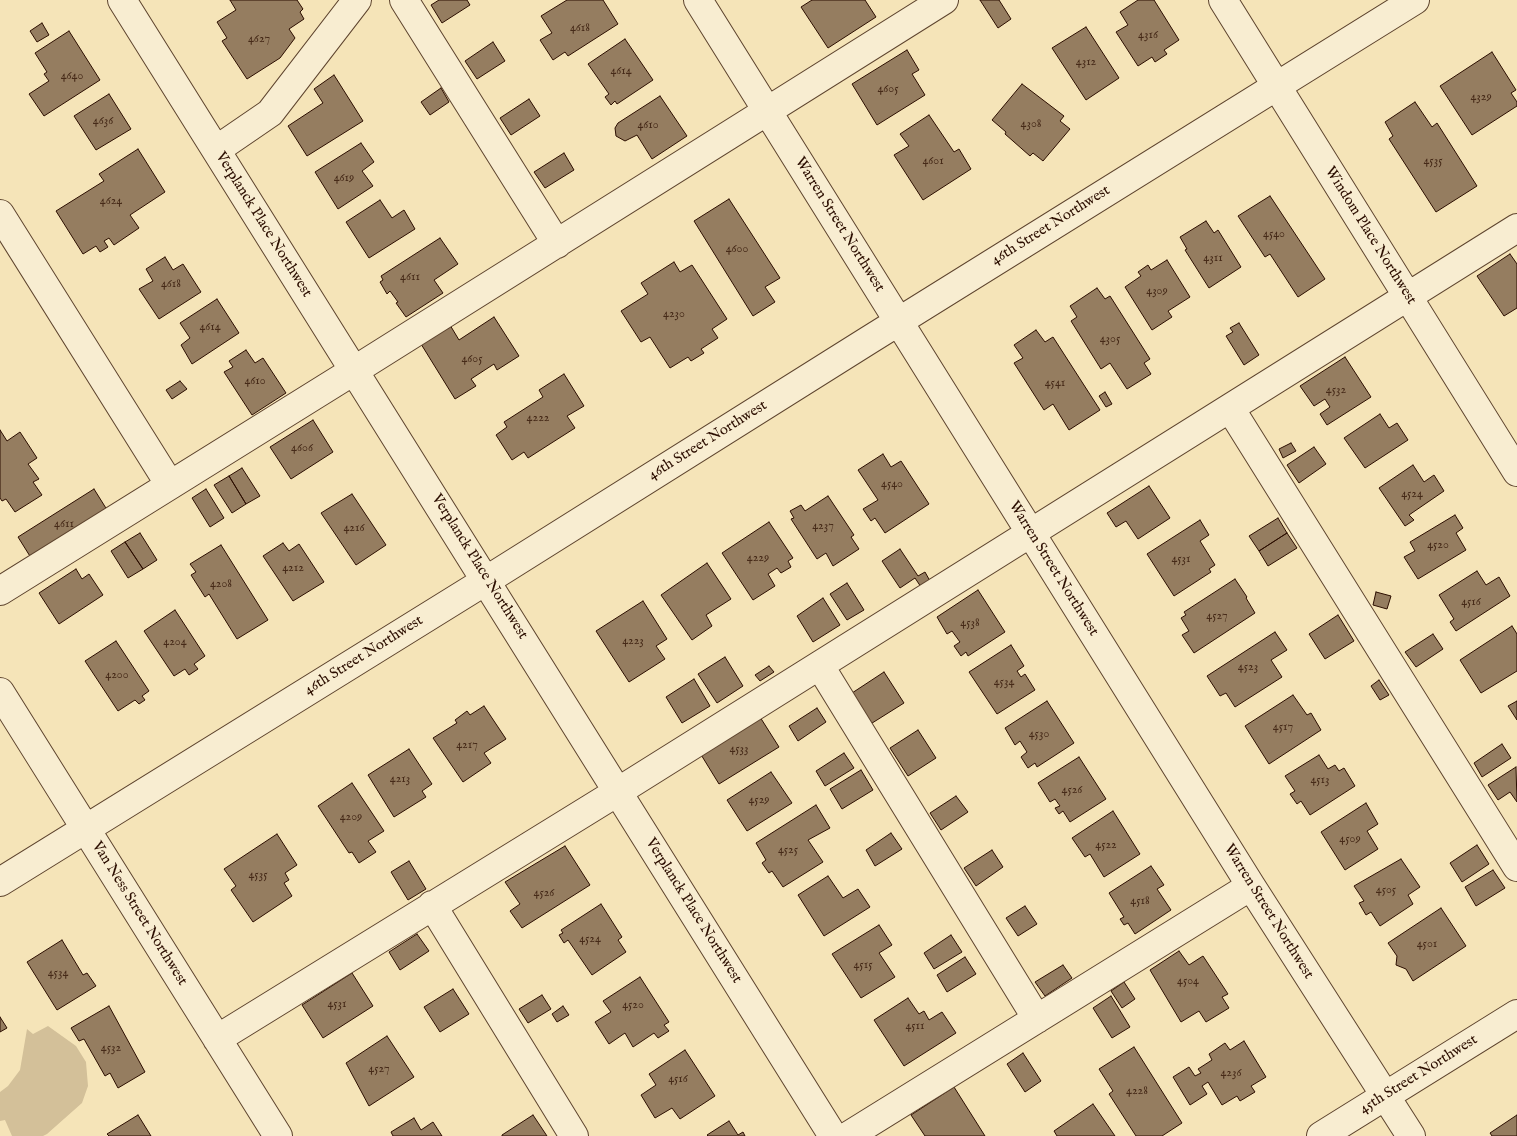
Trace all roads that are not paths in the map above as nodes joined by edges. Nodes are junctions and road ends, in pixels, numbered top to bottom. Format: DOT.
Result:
graph roads {
  1 [pos="122,0"];
  2 [pos="357,0"];
  3 [pos="404,0"];
  4 [pos="698,0"];
  5 [pos="944,0"];
  6 [pos="1223,0"];
  7 [pos="1415,0"];
  8 [pos="1276,86"];
  9 [pos="768,111"];
  10 [pos="216,150"];
  11 [pos="0,214"];
  12 [pos="1517,228"];
  13 [pos="557,244"];
  14 [pos="1408,296"];
  15 [pos="899,321"];
  16 [pos="355,370"];
  17 [pos="1230,408"];
  18 [pos="1517,472"];
  19 [pos="170,485"];
  20 [pos="1032,533"];
  21 [pos="487,580"];
  22 [pos="0,591"];
  23 [pos="820,666"];
  24 [pos="0,692"];
  25 [pos="619,791"];
  26 [pos="85,828"];
  27 [pos="1517,867"];
  28 [pos="0,882"];
  29 [pos="1251,886"];
  30 [pos="432,906"];
  31 [pos="1517,1014"];
  32 [pos="1037,1019"];
  33 [pos="217,1039"];
  34 [pos="1386,1096"];
  35 [pos="278,1136"];
  36 [pos="574,1136"];
  37 [pos="833,1136"];
  38 [pos="848,1136"];
  39 [pos="1321,1136"];
  40 [pos="1411,1136"];
  1 -- 10 [label="street, Verplanck Place Northwest"];
  2 -- 10 [label="street"];
  3 -- 13 [label="street"];
  4 -- 9 [label="street, Warren Street Northwest"];
  5 -- 9 [label="street"];
  6 -- 8 [label="street, Windom Place Northwest"];
  7 -- 8 [label="street, 46th Street Northwest"];
  8 -- 14 [label="street, Windom Place Northwest"];
  8 -- 15 [label="street, 46th Street Northwest"];
  9 -- 13 [label="street"];
  9 -- 15 [label="street, Warren Street Northwest"];
  10 -- 16 [label="street, Verplanck Place Northwest"];
  11 -- 19 [label="street"];
  12 -- 14 [label="street"];
  13 -- 16 [label="street"];
  14 -- 17 [label="street"];
  14 -- 18 [label="street, Windom Place Northwest"];
  15 -- 20 [label="street, Warren Street Northwest"];
  15 -- 21 [label="street, 46th Street Northwest"];
  16 -- 19 [label="street"];
  16 -- 21 [label="street, Verplanck Place Northwest"];
  17 -- 20 [label="street"];
  17 -- 27 [label="street"];
  19 -- 22 [label="street"];
  20 -- 23 [label="street"];
  20 -- 29 [label="street, Warren Street Northwest"];
  21 -- 25 [label="street, Verplanck Place Northwest"];
  21 -- 26 [label="street, 46th Street Northwest"];
  23 -- 25 [label="street"];
  23 -- 32 [label="street"];
  24 -- 26 [label="street, Van Ness Street Northwest"];
  25 -- 30 [label="street"];
  25 -- 37 [label="street, Verplanck Place Northwest"];
  26 -- 28 [label="street, 46th Street Northwest"];
  26 -- 33 [label="street, Van Ness Street Northwest"];
  29 -- 32 [label="street"];
  29 -- 34 [label="street, Warren Street Northwest"];
  30 -- 33 [label="street"];
  30 -- 36 [label="street"];
  31 -- 34 [label="street, 45th Street Northwest"];
  32 -- 38 [label="street"];
  33 -- 35 [label="street, Van Ness Street Northwest"];
  34 -- 39 [label="street, 45th Street Northwest"];
  34 -- 40 [label="street, Warren Street Northwest"];
}
